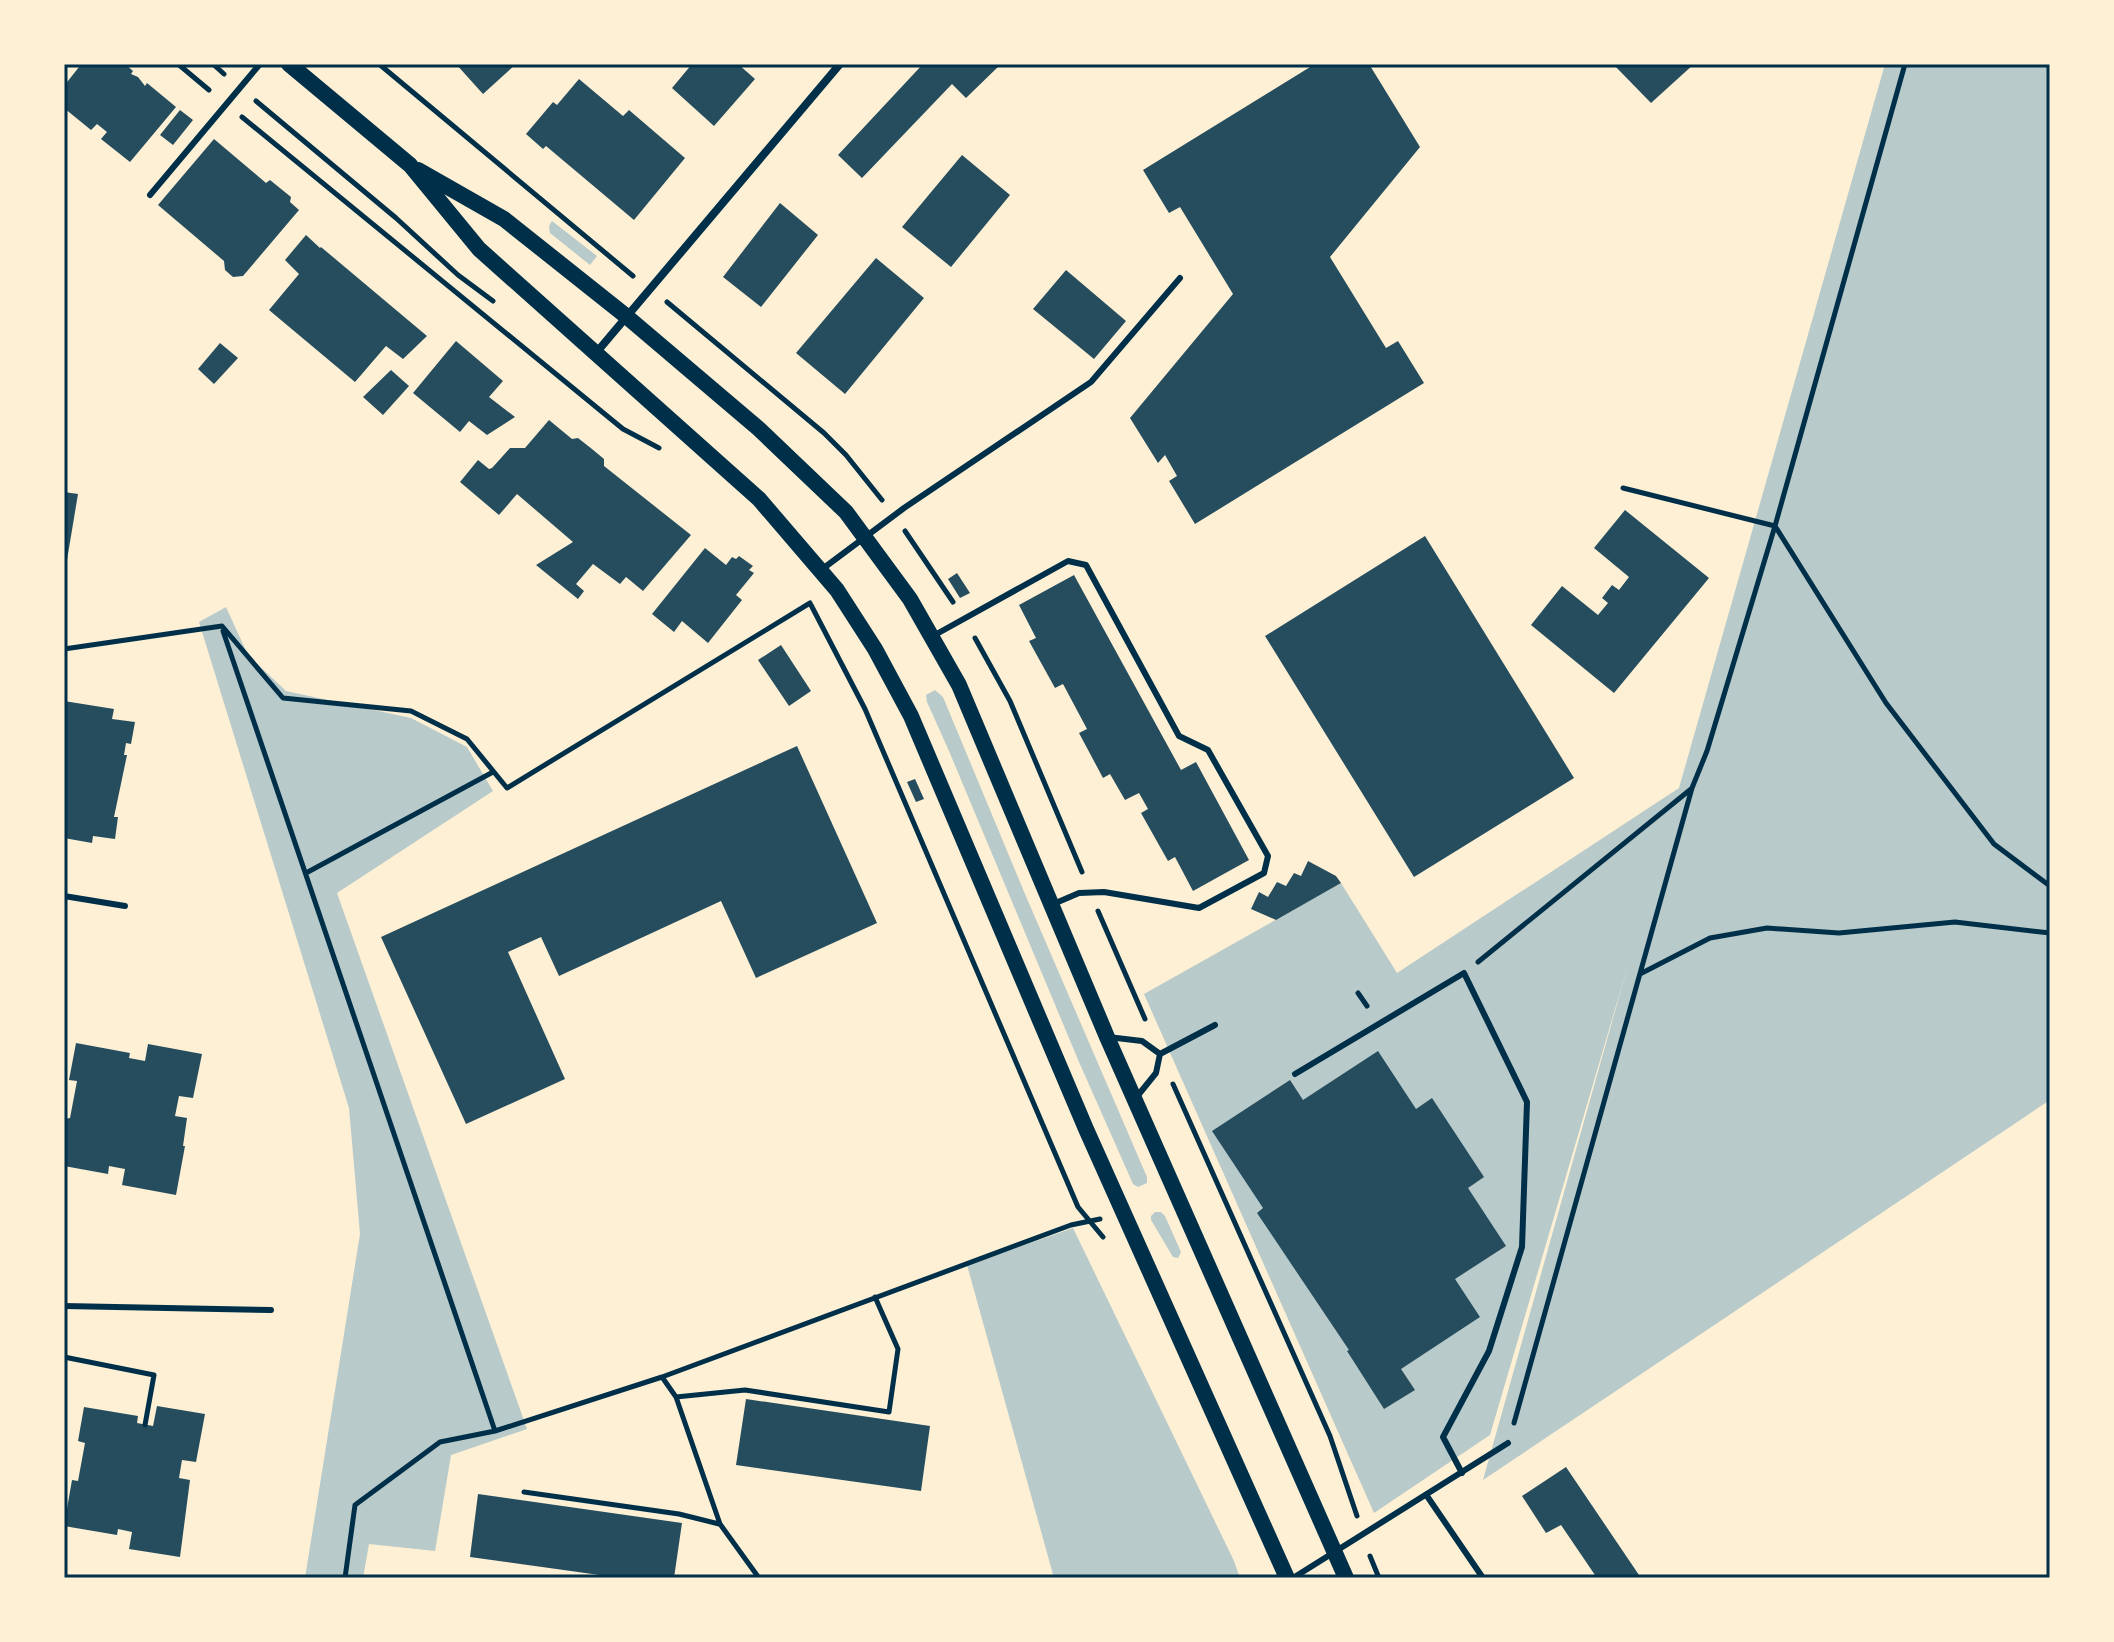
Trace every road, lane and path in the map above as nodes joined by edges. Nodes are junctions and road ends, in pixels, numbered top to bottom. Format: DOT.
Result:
graph roads {
  1 [pos="178,64"];
  2 [pos="213,64"];
  3 [pos="260,64"];
  4 [pos="289,64"];
  5 [pos="379,64"];
  6 [pos="840,64"];
  7 [pos="1905,64"];
  8 [pos="241,88"];
  9 [pos="226,104"];
  10 [pos="410,165"];
  11 [pos="150,195"];
  12 [pos="630,274"];
  13 [pos="1180,278"];
  14 [pos="667,302"];
  15 [pos="502,306"];
  16 [pos="626,316"];
  17 [pos="596,353"];
  18 [pos="642,428"];
  19 [pos="660,449"];
  20 [pos="668,456"];
  21 [pos="1623,488"];
  22 [pos="894,515"];
  23 [pos="1775,526"];
  24 [pos="865,537"];
  25 [pos="821,570"];
  26 [pos="802,592"];
  27 [pos="810,603"];
  28 [pos="963,619"];
  29 [pos="222,626"];
  30 [pos="933,636"];
  31 [pos="980,647"];
  32 [pos="64,649"];
  33 [pos="493,772"];
  34 [pos="1692,788"];
  35 [pos="306,873"];
  36 [pos="2050,886"];
  37 [pos="64,896"];
  38 [pos="125,906"];
  39 [pos="1050,906"];
  40 [pos="2050,933"];
  41 [pos="1464,973"];
  42 [pos="1640,974"];
  43 [pos="1215,1025"];
  44 [pos="1107,1037"];
  45 [pos="1160,1054"];
  46 [pos="1295,1074"];
  47 [pos="1134,1100"];
  48 [pos="1106,1217"];
  49 [pos="1089,1221"];
  50 [pos="1109,1248"];
  51 [pos="875,1297"];
  52 [pos="64,1306"];
  53 [pos="271,1310"];
  54 [pos="64,1357"];
  55 [pos="662,1377"];
  56 [pos="676,1397"];
  57 [pos="145,1425"];
  58 [pos="495,1431"];
  59 [pos="1508,1443"];
  60 [pos="1462,1473"];
  61 [pos="524,1492"];
  62 [pos="1427,1496"];
  63 [pos="720,1524"];
  64 [pos="1335,1552"];
  65 [pos="1370,1557"];
  66 [pos="345,1578"];
  67 [pos="759,1578"];
  68 [pos="1290,1578"];
  69 [pos="1346,1578"];
  70 [pos="1379,1578"];
  71 [pos="1483,1578"];
  1 -- 9 [label="path"];
  2 -- 8 [label="path"];
  3 -- 8 [label="lane"];
  4 -- 10 [label="main road"];
  5 -- 12 [label="path"];
  6 -- 16 [label="street"];
  7 -- 23 [label="path"];
  8 -- 9 [label="lane"];
  8 -- 15 [label="path"];
  9 -- 11 [label="lane"];
  9 -- 19 [label="path"];
  10 -- 16 [label="main road"];
  10 -- 17 [label="main road"];
  13 -- 22 [label="lane"];
  14 -- 22 [label="path"];
  16 -- 17 [label="street"];
  16 -- 24 [label="main road"];
  17 -- 25 [label="main road"];
  18 -- 19 [label="path"];
  19 -- 20 [label="path"];
  21 -- 23 [label="path"];
  22 -- 24 [label="lane"];
  22 -- 28 [label="path"];
  23 -- 34 [label="path"];
  23 -- 36 [label="path"];
  24 -- 25 [label="lane"];
  24 -- 30 [label="main road"];
  25 -- 68 [label="main road"];
  26 -- 27 [label="path"];
  27 -- 33 [label="path"];
  27 -- 49 [label="path"];
  28 -- 30 [label="lane"];
  28 -- 31 [label="path"];
  28 -- 39 [label="lane"];
  29 -- 32 [label="path"];
  29 -- 33 [label="path"];
  29 -- 35 [label="path"];
  30 -- 39 [label="main road"];
  33 -- 35 [label="path"];
  34 -- 41 [label="path"];
  34 -- 42 [label="path"];
  35 -- 58 [label="path"];
  37 -- 38 [label="lane"];
  39 -- 44 [label="main road"];
  40 -- 42 [label="path"];
  41 -- 46 [label="lane"];
  41 -- 60 [label="lane"];
  42 -- 59 [label="path"];
  43 -- 45 [label="lane"];
  44 -- 45 [label="lane"];
  44 -- 47 [label="main road"];
  45 -- 47 [label="lane"];
  47 -- 64 [label="main road"];
  48 -- 49 [label="path"];
  49 -- 50 [label="path"];
  49 -- 51 [label="path"];
  51 -- 55 [label="path"];
  51 -- 56 [label="path"];
  52 -- 53 [label="lane"];
  54 -- 57 [label="path"];
  55 -- 56 [label="path"];
  55 -- 58 [label="path"];
  56 -- 63 [label="path"];
  58 -- 66 [label="path"];
  59 -- 60 [label="lane"];
  60 -- 62 [label="lane"];
  61 -- 63 [label="path"];
  62 -- 64 [label="lane"];
  62 -- 71 [label="lane"];
  63 -- 67 [label="path"];
  64 -- 68 [label="lane"];
  64 -- 69 [label="main road"];
  65 -- 70 [label="path"];
}
